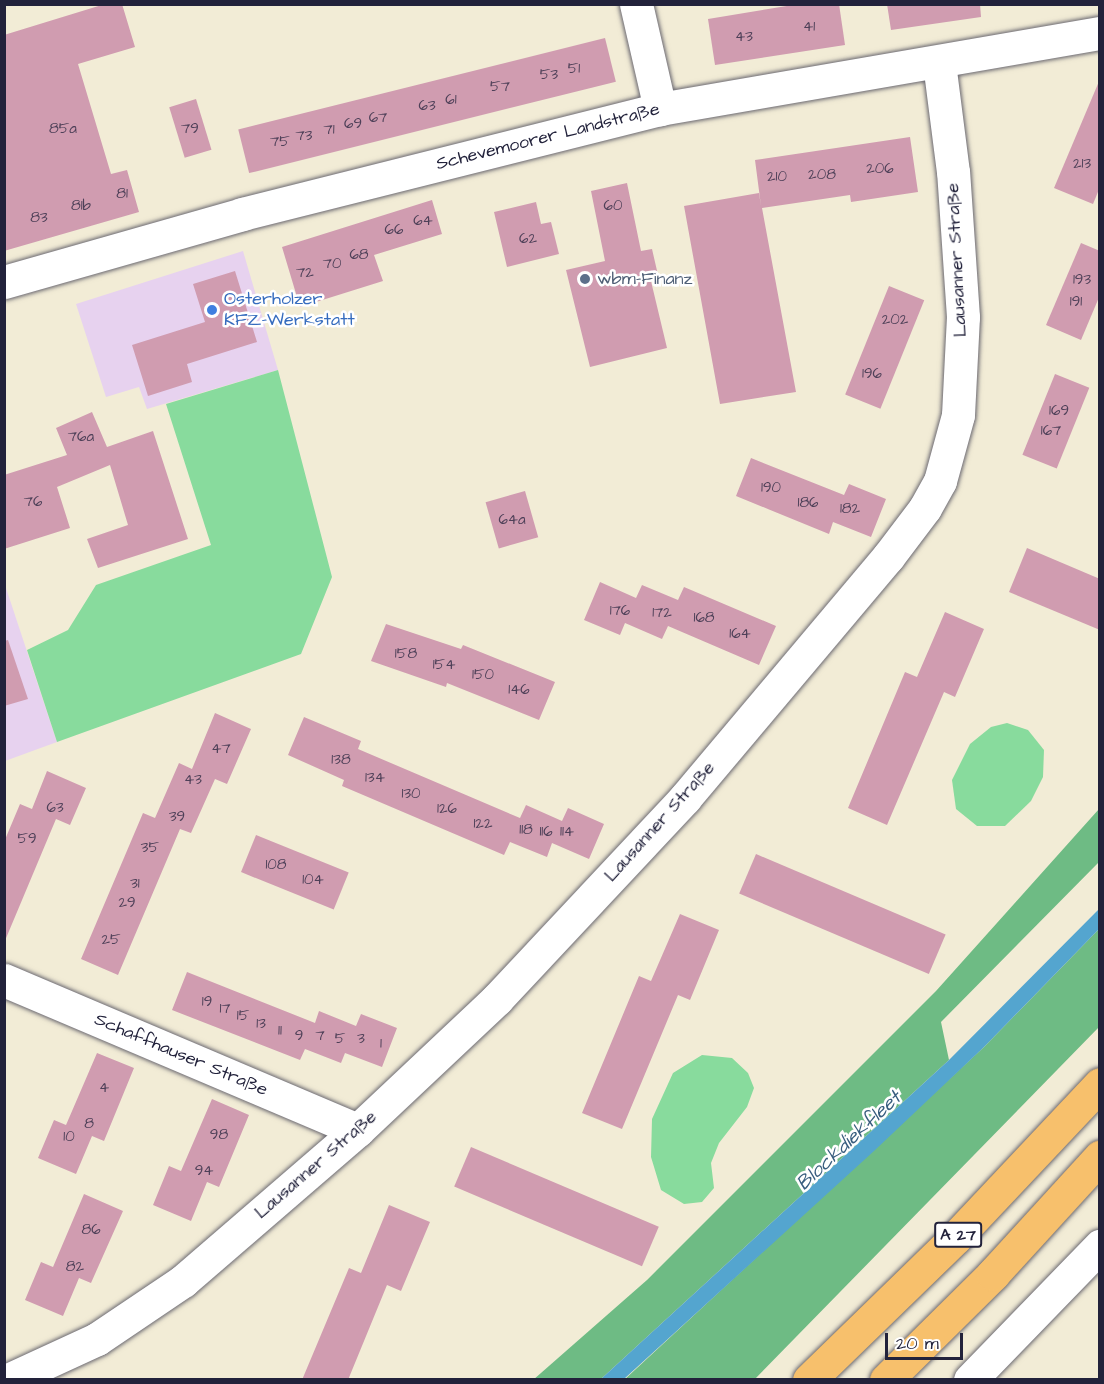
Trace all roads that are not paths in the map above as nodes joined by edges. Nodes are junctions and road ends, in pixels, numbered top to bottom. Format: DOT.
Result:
graph roads {
  1 [pos="636,4"];
  2 [pos="1100,33"];
  3 [pos="939,63"];
  4 [pos="660,109"];
  5 [pos="4,282"];
  6 [pos="4,980"];
  7 [pos="1100,1084"];
  8 [pos="358,1130"];
  9 [pos="1100,1157"];
  10 [pos="1100,1246"];
  11 [pos="8,1380"];
  12 [pos="809,1380"];
  13 [pos="886,1380"];
  14 [pos="970,1380"];
  1 -- 4 [label="street"];
  2 -- 3 [label="street, Schevemoorer Landstraße"];
  3 -- 4 [label="street, Schevemoorer Landstraße"];
  3 -- 8 [label="street, Lausanner Straße"];
  4 -- 5 [label="street, Schevemoorer Landstraße"];
  6 -- 8 [label="street, Schaffhauser Straße"];
  7 -- 12 [label="highway, A 27"];
  8 -- 11 [label="street, Lausanner Straße"];
  9 -- 13 [label="highway, A 27"];
  10 -- 14 [label="street"];
}
